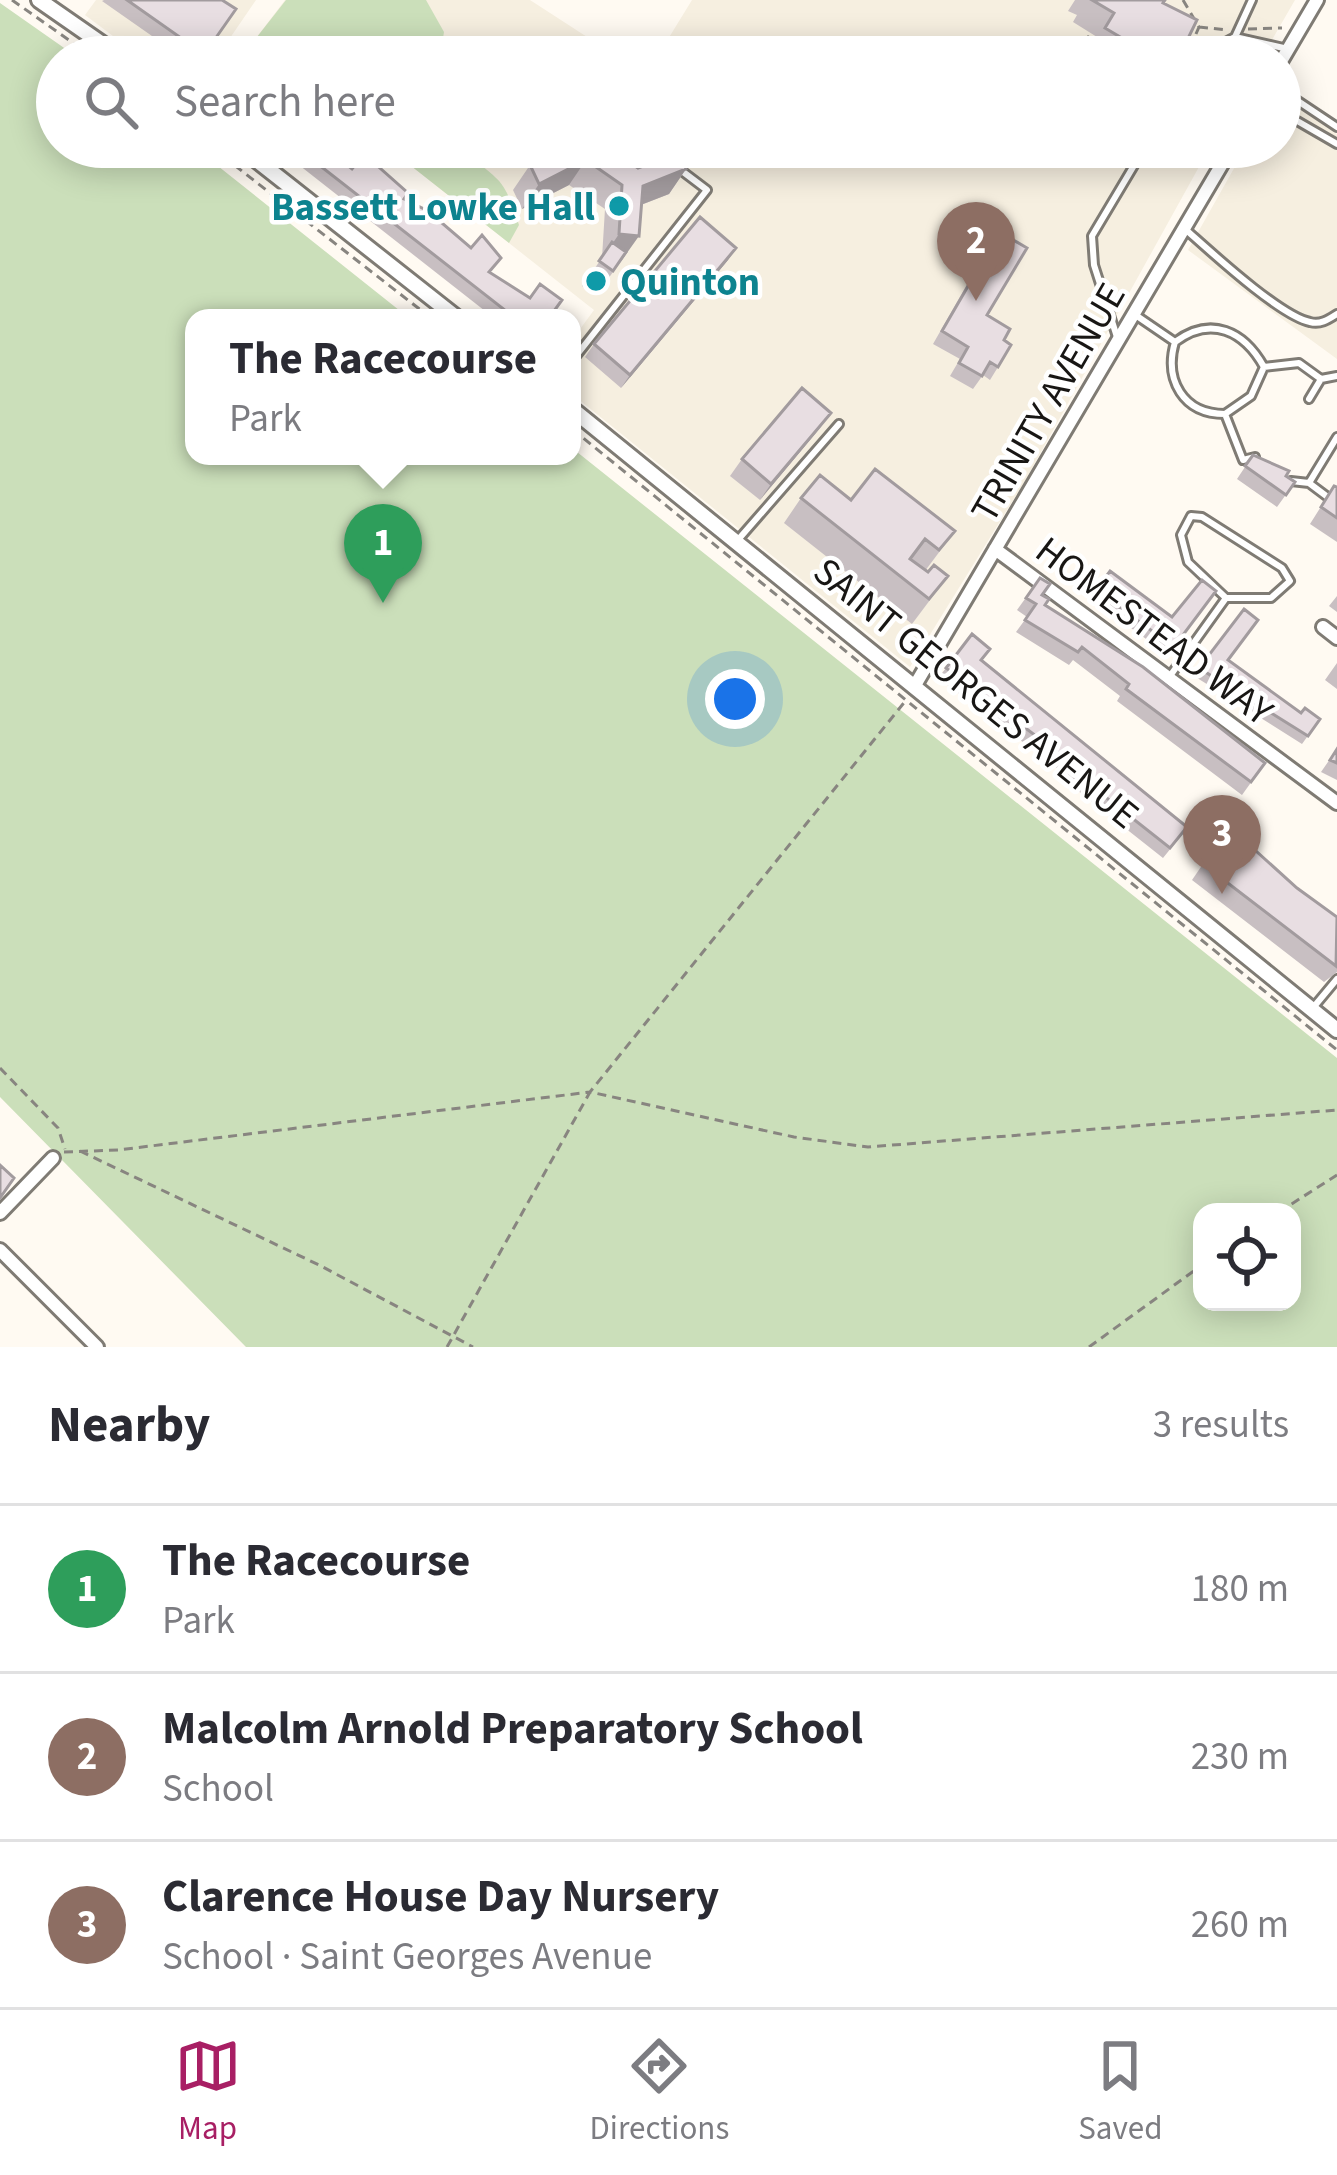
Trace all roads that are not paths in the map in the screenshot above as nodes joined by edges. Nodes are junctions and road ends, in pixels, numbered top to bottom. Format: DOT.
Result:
graph roads {
  1 [pos="39,0"];
  2 [pos="1252,0"];
  3 [pos="1317,0"];
  4 [pos="91,36"];
  5 [pos="1235,36"];
  6 [pos="1296,36"];
  7 [pos="1301,103"];
  8 [pos="1301,123"];
  9 [pos="1337,127"];
  10 [pos="1337,144"];
  11 [pos="267,168"];
  12 [pos="679,168"];
  13 [pos="1132,168"];
  14 [pos="1220,168"];
  15 [pos="1185,229"];
  16 [pos="446,309"];
  17 [pos="1134,314"];
  18 [pos="1337,314"];
  19 [pos="1118,340"];
  20 [pos="1175,341"];
  21 [pos="581,350"];
  22 [pos="1264,367"];
  23 [pos="1337,376"];
  24 [pos="1321,379"];
  25 [pos="1309,399"];
  26 [pos="1226,414"];
  27 [pos="581,417"];
  28 [pos="839,424"];
  29 [pos="1337,437"];
  30 [pos="1270,468"];
  31 [pos="1285,478"];
  32 [pos="1309,484"];
  33 [pos="1337,504"];
  34 [pos="737,541"];
  35 [pos="995,548"];
  36 [pos="1226,598"];
  37 [pos="1168,679"];
  38 [pos="914,687"];
  39 [pos="1337,803"];
  40 [pos="1337,980"];
  41 [pos="1312,1009"];
  42 [pos="1337,1030"];
  43 [pos="53,1158"];
  44 [pos="0,1213"];
  45 [pos="0,1250"];
  46 [pos="97,1347"];
  1 -- 4 [label="street"];
  2 -- 5 [label="lane"];
  3 -- 6 [label="street"];
  7 -- 9 [label="lane"];
  8 -- 10 [label="lane"];
  11 -- 16 [label="street"];
  12 -- 21 [label="lane"];
  13 -- 19 [label="lane"];
  14 -- 15 [label="street, TRINITY AVENUE"];
  15 -- 17 [label="street, TRINITY AVENUE"];
  15 -- 18 [label="lane"];
  17 -- 19 [label="street, TRINITY AVENUE"];
  17 -- 20 [label="lane"];
  19 -- 35 [label="street, TRINITY AVENUE"];
  20 -- 22 [label="lane"];
  20 -- 26 [label="lane"];
  22 -- 24 [label="lane"];
  22 -- 26 [label="lane"];
  23 -- 24 [label="lane"];
  24 -- 25 [label="lane"];
  26 -- 30 [label="lane"];
  27 -- 34 [label="street, SAINT GEORGES AVENUE"];
  28 -- 34 [label="lane"];
  29 -- 32 [label="lane"];
  31 -- 32 [label="lane"];
  32 -- 33 [label="lane"];
  34 -- 38 [label="street, SAINT GEORGES AVENUE"];
  35 -- 37 [label="street, HOMESTEAD WAY"];
  35 -- 38 [label="street, TRINITY AVENUE"];
  36 -- 36 [label="lane"];
  36 -- 37 [label="lane"];
  37 -- 39 [label="street, HOMESTEAD WAY"];
  38 -- 41 [label="street, SAINT GEORGES AVENUE"];
  40 -- 41 [label="lane"];
  41 -- 42 [label="street, SAINT GEORGES AVENUE"];
  43 -- 44 [label="street"];
  45 -- 46 [label="street"];
}
